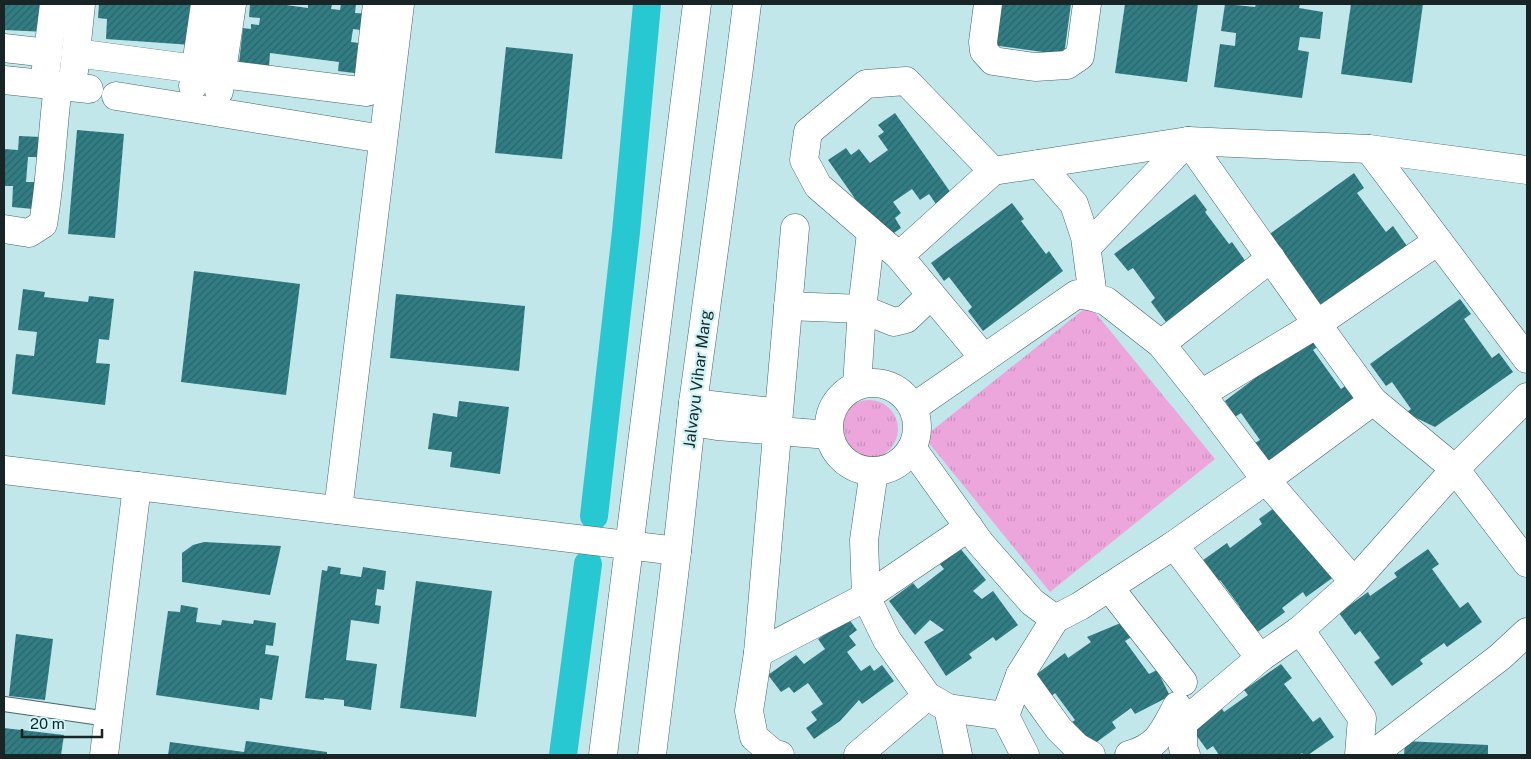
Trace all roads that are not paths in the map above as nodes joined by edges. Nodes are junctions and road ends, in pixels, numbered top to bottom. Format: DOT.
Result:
graph roads {
  1 [pos="54,4"];
  2 [pos="81,4"];
  3 [pos="205,4"];
  4 [pos="232,4"];
  5 [pos="377,4"];
  6 [pos="400,4"];
  7 [pos="697,4"];
  8 [pos="747,4"];
  9 [pos="988,4"];
  10 [pos="1086,4"];
  11 [pos="4,48"];
  12 [pos="48,53"];
  13 [pos="76,53"];
  14 [pos="209,71"];
  15 [pos="4,80"];
  16 [pos="66,87"];
  17 [pos="116,96"];
  18 [pos="204,109"];
  19 [pos="383,139"];
  20 [pos="1188,141"];
  21 [pos="1369,149"];
  22 [pos="1039,164"];
  23 [pos="1527,170"];
  24 [pos="993,171"];
  25 [pos="795,228"];
  26 [pos="4,230"];
  27 [pos="871,233"];
  28 [pos="1438,241"];
  29 [pos="1086,247"];
  30 [pos="899,256"];
  31 [pos="1271,258"];
  32 [pos="931,295"];
  33 [pos="1093,297"];
  34 [pos="788,306"];
  35 [pos="862,309"];
  36 [pos="1317,324"];
  37 [pos="1161,344"];
  38 [pos="984,358"];
  39 [pos="1527,358"];
  40 [pos="857,385"];
  41 [pos="1201,394"];
  42 [pos="1527,398"];
  43 [pos="1373,401"];
  44 [pos="914,407"];
  45 [pos="692,412"];
  46 [pos="778,422"];
  47 [pos="830,428"];
  48 [pos="912,448"];
  49 [pos="1455,469"];
  50 [pos="4,470"];
  51 [pos="874,471"];
  52 [pos="1266,480"];
  53 [pos="137,486"];
  54 [pos="338,510"];
  55 [pos="969,527"];
  56 [pos="619,544"];
  57 [pos="1174,545"];
  58 [pos="677,551"];
  59 [pos="1527,563"];
  60 [pos="1354,582"];
  61 [pos="1108,587"];
  62 [pos="866,597"];
  63 [pos="1055,619"];
  64 [pos="1300,630"];
  65 [pos="1527,632"];
  66 [pos="758,653"];
  67 [pos="1260,658"];
  68 [pos="1020,675"];
  69 [pos="938,702"];
  70 [pos="4,704"];
  71 [pos="1005,716"];
  72 [pos="108,719"];
  73 [pos="104,755"];
  74 [pos="603,755"];
  75 [pos="652,755"];
  76 [pos="780,755"];
  77 [pos="858,755"];
  78 [pos="958,755"];
  79 [pos="1025,755"];
  80 [pos="1091,755"];
  81 [pos="1129,755"];
  82 [pos="1186,755"];
  83 [pos="1359,755"];
  84 [pos="1372,755"];
  1 -- 12 [label="street"];
  2 -- 13 [label="street"];
  3 -- 14 [label="street"];
  4 -- 14 [label="street"];
  5 -- 14 [label="street"];
  6 -- 19 [label="street"];
  7 -- 56 [label="street"];
  8 -- 45 [label="street, Jalvayu Vihar Marg"];
  9 -- 10 [label="street"];
  11 -- 12 [label="street"];
  12 -- 16 [label="street"];
  13 -- 14 [label="street"];
  13 -- 16 [label="street"];
  14 -- 18 [label="street"];
  15 -- 16 [label="street"];
  16 -- 26 [label="street"];
  17 -- 18 [label="street"];
  18 -- 19 [label="street"];
  19 -- 54 [label="street"];
  20 -- 21 [label="street"];
  20 -- 22 [label="street"];
  20 -- 29 [label="street"];
  20 -- 31 [label="street"];
  21 -- 23 [label="street"];
  21 -- 28 [label="street"];
  22 -- 24 [label="street"];
  22 -- 29 [label="street"];
  24 -- 27 [label="street"];
  24 -- 30 [label="street"];
  25 -- 34 [label="street"];
  27 -- 30 [label="street"];
  27 -- 35 [label="street"];
  28 -- 36 [label="street"];
  28 -- 39 [label="street"];
  29 -- 33 [label="street"];
  30 -- 32 [label="street"];
  31 -- 36 [label="street"];
  31 -- 37 [label="street"];
  32 -- 35 [label="street"];
  32 -- 38 [label="street"];
  33 -- 37 [label="street"];
  33 -- 38 [label="street"];
  34 -- 35 [label="street"];
  34 -- 46 [label="street"];
  35 -- 40 [label="street"];
  36 -- 41 [label="street"];
  36 -- 43 [label="street"];
  37 -- 41 [label="street"];
  38 -- 44 [label="street"];
  40 -- 44 [label="street"];
  40 -- 47 [label="street"];
  41 -- 52 [label="street"];
  42 -- 49 [label="street"];
  43 -- 49 [label="street"];
  43 -- 52 [label="street"];
  44 -- 48 [label="street"];
  45 -- 46 [label="street"];
  45 -- 58 [label="street, Jalvayu Vihar Marg"];
  46 -- 47 [label="street"];
  46 -- 66 [label="street"];
  47 -- 51 [label="street"];
  48 -- 51 [label="street"];
  48 -- 55 [label="street"];
  49 -- 59 [label="street"];
  49 -- 60 [label="street"];
  50 -- 53 [label="street"];
  51 -- 62 [label="street"];
  52 -- 57 [label="street"];
  52 -- 60 [label="street"];
  53 -- 54 [label="street"];
  53 -- 72 [label="street"];
  54 -- 56 [label="street"];
  55 -- 62 [label="street"];
  55 -- 63 [label="street"];
  56 -- 58 [label="street"];
  56 -- 74 [label="street"];
  57 -- 61 [label="street"];
  57 -- 67 [label="street"];
  58 -- 75 [label="street, Jalvayu Vihar Marg"];
  60 -- 64 [label="street"];
  61 -- 63 [label="street"];
  61 -- 81 [label="street"];
  62 -- 66 [label="street"];
  62 -- 69 [label="street"];
  63 -- 68 [label="street"];
  64 -- 67 [label="street"];
  64 -- 83 [label="street"];
  65 -- 84 [label="street"];
  66 -- 76 [label="street"];
  67 -- 82 [label="street"];
  68 -- 71 [label="street"];
  68 -- 80 [label="street"];
  69 -- 71 [label="street"];
  69 -- 77 [label="street"];
  69 -- 78 [label="street"];
  70 -- 72 [label="lane"];
  71 -- 79 [label="street"];
  72 -- 73 [label="street"];
}
